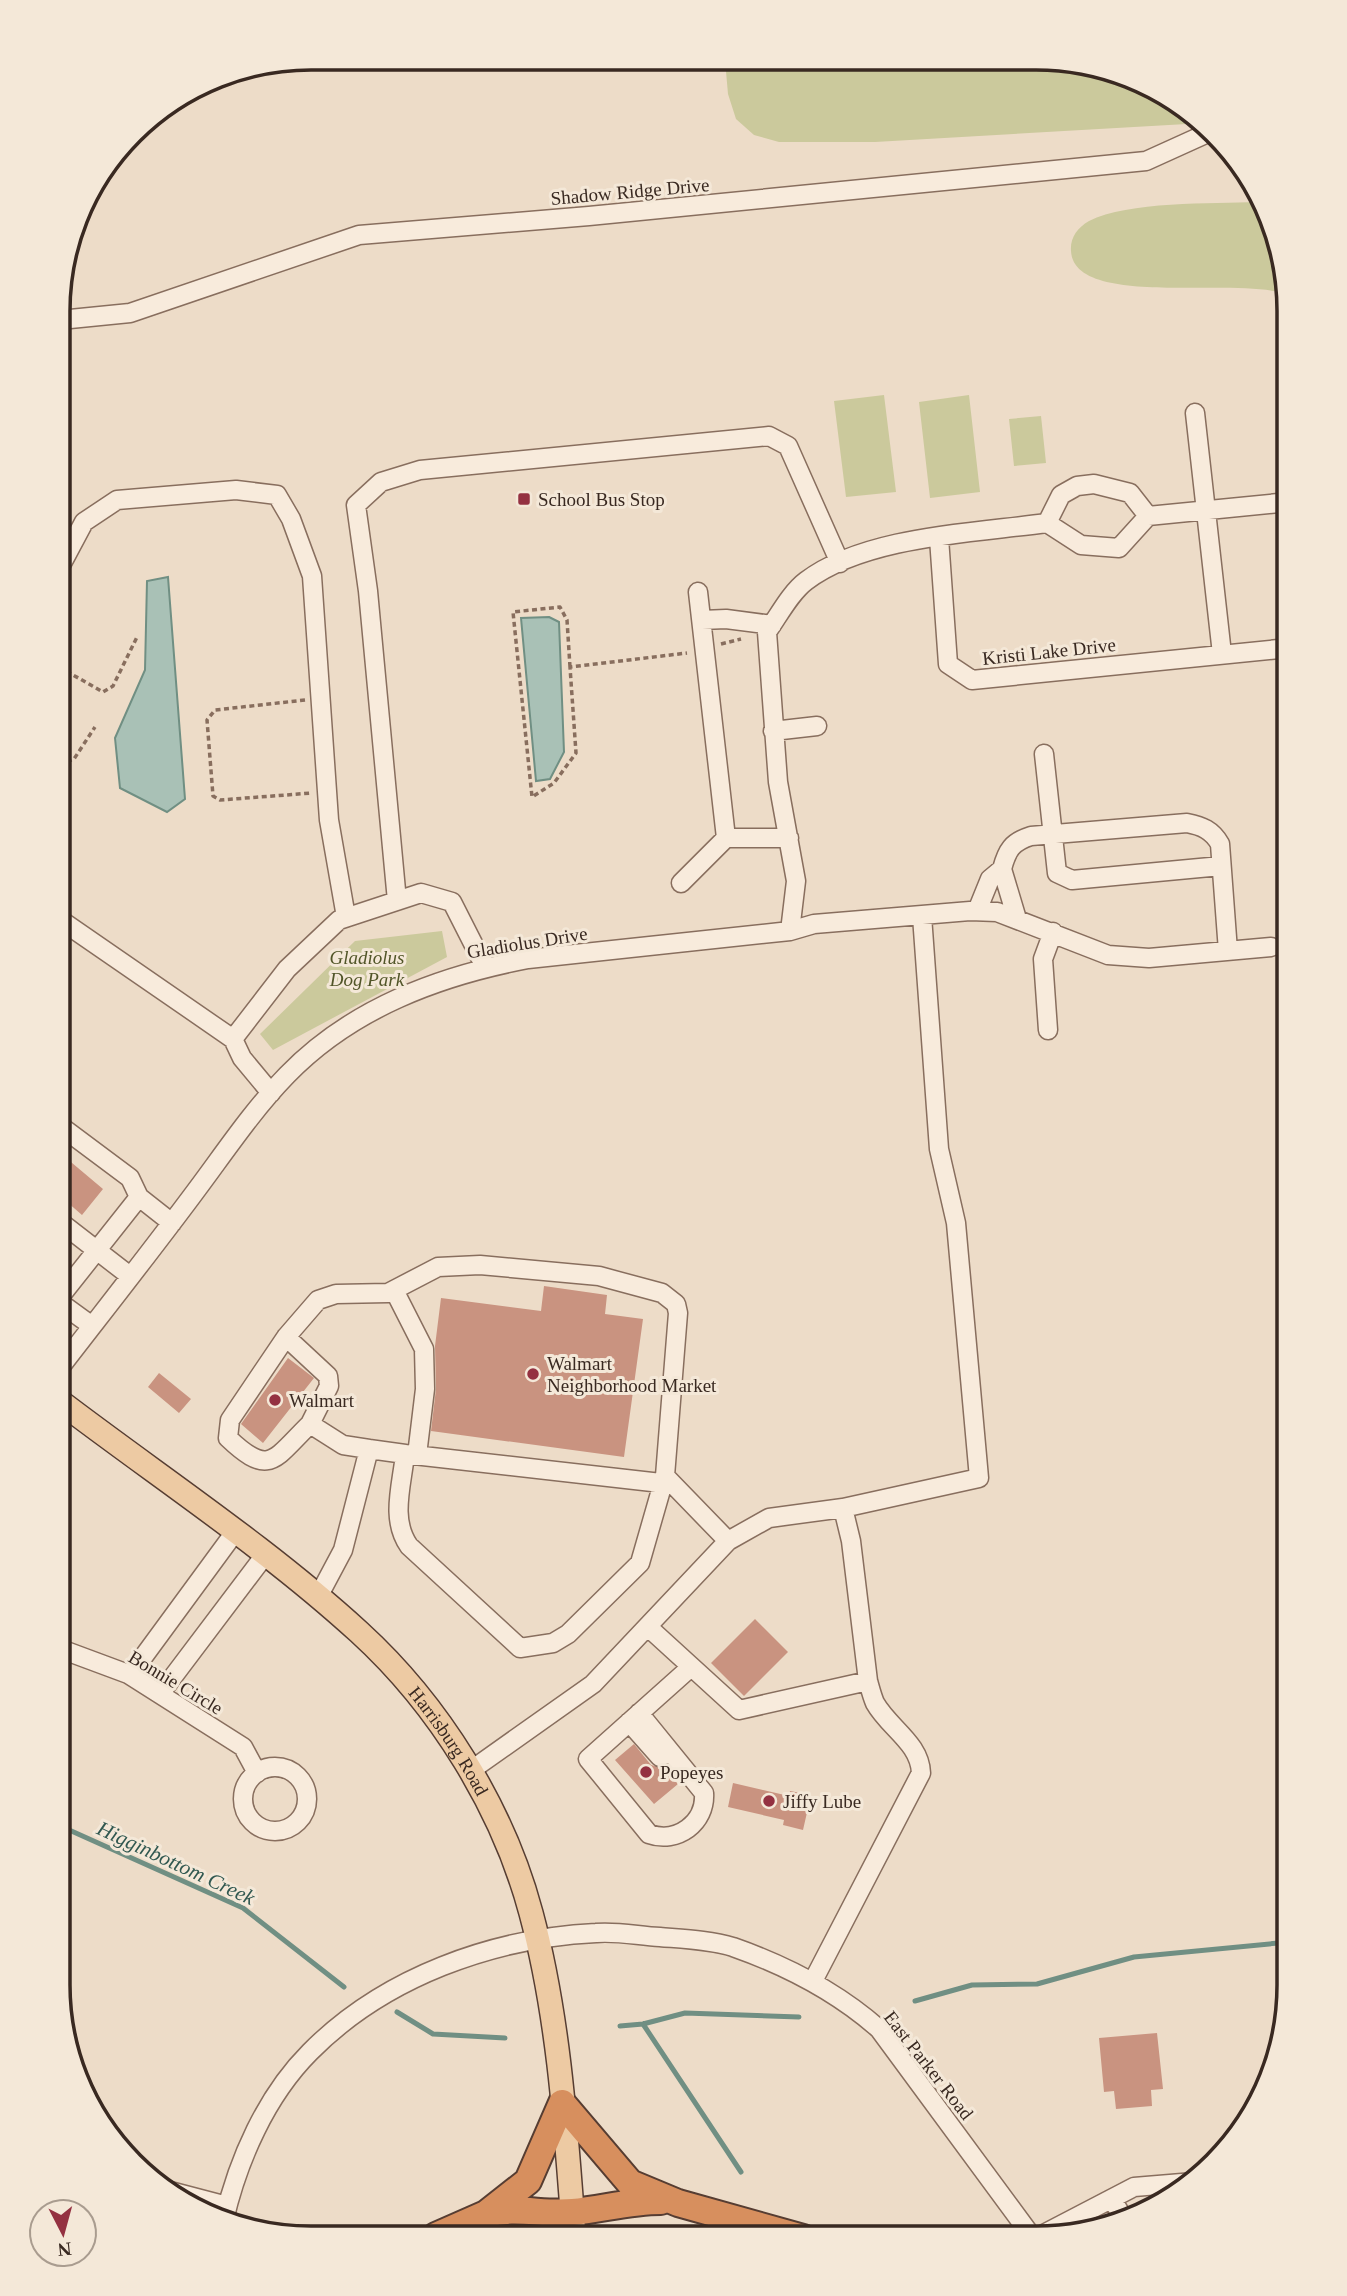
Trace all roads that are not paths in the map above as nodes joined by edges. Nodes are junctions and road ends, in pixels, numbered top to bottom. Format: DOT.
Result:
graph roads {
  1 [pos="1201,136"];
  2 [pos="70,319"];
  3 [pos="1195,413"];
  4 [pos="1277,503"];
  5 [pos="1207,510"];
  6 [pos="1148,516"];
  7 [pos="1047,523"];
  8 [pos="939,538"];
  9 [pos="70,548"];
  10 [pos="840,563"];
  11 [pos="698,592"];
  12 [pos="702,620"];
  13 [pos="769,629"];
  14 [pos="1277,649"];
  15 [pos="1222,654"];
  16 [pos="817,726"];
  17 [pos="773,731"];
  18 [pos="1044,754"];
  19 [pos="1053,834"];
  20 [pos="726,838"];
  21 [pos="789,838"];
  22 [pos="1222,866"];
  23 [pos="1002,869"];
  24 [pos="681,883"];
  25 [pos="397,901"];
  26 [pos="977,911"];
  27 [pos="922,916"];
  28 [pos="346,917"];
  29 [pos="1017,919"];
  30 [pos="70,927"];
  31 [pos="790,931"];
  32 [pos="1053,932"];
  33 [pos="1271,947"];
  34 [pos="1228,951"];
  35 [pos="485,967"];
  36 [pos="1048,1030"];
  37 [pos="233,1039"];
  38 [pos="271,1093"];
  39 [pos="70,1133"];
  40 [pos="139,1197"];
  41 [pos="172,1223"];
  42 [pos="70,1231"];
  43 [pos="97,1250"];
  44 [pos="130,1276"];
  45 [pos="70,1286"];
  46 [pos="394,1290"];
  47 [pos="70,1309"];
  48 [pos="92,1326"];
  49 [pos="286,1337"];
  50 [pos="70,1354"];
  51 [pos="70,1409"];
  52 [pos="310,1424"];
  53 [pos="369,1449"];
  54 [pos="411,1454"];
  55 [pos="663,1479"];
  56 [pos="843,1508"];
  57 [pos="235,1532"];
  58 [pos="728,1541"];
  59 [pos="265,1555"];
  60 [pos="318,1597"];
  61 [pos="648,1627"];
  62 [pos="70,1652"];
  63 [pos="691,1667"];
  64 [pos="130,1675"];
  65 [pos="868,1681"];
  66 [pos="160,1694"];
  67 [pos="634,1718"];
  68 [pos="470,1771"];
  69 [pos="257,1773"];
  70 [pos="538,1939"];
  71 [pos="813,1981"];
  72 [pos="562,2103"];
  73 [pos="1171,2184"];
  74 [pos="1112,2199"];
  75 [pos="678,2203"];
  76 [pos="227,2211"];
  77 [pos="1119,2211"];
  78 [pos="486,2214"];
  79 [pos="1062,2224"];
  80 [pos="573,2225"];
  81 [pos="459,2226"];
  82 [pos="760,2226"];
  83 [pos="1026,2226"];
  1 -- 2 [label="street, Shadow Ridge Drive"];
  3 -- 5 [label="street"];
  4 -- 5 [label="street"];
  5 -- 6 [label="street"];
  5 -- 15 [label="street"];
  6 -- 7 [label="street"];
  6 -- 7 [label="street"];
  7 -- 8 [label="street"];
  8 -- 10 [label="street"];
  8 -- 15 [label="street, Kristi Lake Drive"];
  9 -- 28 [label="street"];
  10 -- 13 [label="street"];
  10 -- 25 [label="street"];
  11 -- 12 [label="street"];
  12 -- 13 [label="street"];
  12 -- 20 [label="street"];
  13 -- 17 [label="street"];
  14 -- 15 [label="street, Kristi Lake Drive"];
  16 -- 17 [label="street"];
  17 -- 21 [label="street"];
  18 -- 19 [label="street"];
  19 -- 22 [label="street"];
  19 -- 22 [label="street"];
  19 -- 23 [label="street"];
  20 -- 21 [label="street"];
  20 -- 24 [label="street"];
  21 -- 31 [label="street"];
  22 -- 34 [label="street"];
  23 -- 26 [label="street"];
  23 -- 29 [label="street"];
  25 -- 28 [label="street"];
  25 -- 35 [label="street"];
  26 -- 27 [label="street, Gladiolus Drive"];
  26 -- 29 [label="street, Gladiolus Drive"];
  27 -- 31 [label="street, Gladiolus Drive"];
  27 -- 56 [label="street"];
  28 -- 37 [label="street"];
  29 -- 32 [label="street, Gladiolus Drive"];
  30 -- 37 [label="street"];
  31 -- 35 [label="street, Gladiolus Drive"];
  32 -- 34 [label="street, Gladiolus Drive"];
  32 -- 36 [label="street"];
  33 -- 34 [label="street, Gladiolus Drive"];
  35 -- 38 [label="street, Gladiolus Drive"];
  37 -- 38 [label="street"];
  38 -- 41 [label="street, Gladiolus Drive"];
  39 -- 40 [label="street"];
  40 -- 41 [label="street"];
  40 -- 43 [label="street"];
  41 -- 44 [label="street, Gladiolus Drive"];
  42 -- 43 [label="street"];
  43 -- 44 [label="street"];
  43 -- 45 [label="street"];
  44 -- 48 [label="street, Gladiolus Drive"];
  46 -- 49 [label="street"];
  46 -- 54 [label="street"];
  46 -- 55 [label="street"];
  47 -- 48 [label="street"];
  48 -- 50 [label="street, Gladiolus Drive"];
  49 -- 52 [label="street"];
  49 -- 52 [label="street"];
  51 -- 57 [label="main road, Harrisburg Road"];
  52 -- 53 [label="street"];
  53 -- 54 [label="street"];
  53 -- 60 [label="street"];
  54 -- 55 [label="street"];
  54 -- 55 [label="street"];
  55 -- 58 [label="street"];
  56 -- 58 [label="street"];
  56 -- 65 [label="street"];
  57 -- 59 [label="main road, Harrisburg Road"];
  57 -- 64 [label="street"];
  58 -- 61 [label="street"];
  59 -- 60 [label="main road, Harrisburg Road"];
  59 -- 66 [label="street"];
  60 -- 68 [label="main road, Harrisburg Road"];
  61 -- 63 [label="street"];
  61 -- 68 [label="street"];
  62 -- 64 [label="street, Bonnie Circle"];
  63 -- 65 [label="street"];
  63 -- 67 [label="street"];
  64 -- 66 [label="street, Bonnie Circle"];
  65 -- 71 [label="street"];
  66 -- 69 [label="street, Bonnie Circle"];
  67 -- 67 [label="street"];
  68 -- 70 [label="main road, Harrisburg Road"];
  70 -- 71 [label="street, East Parker Road"];
  70 -- 72 [label="main road, Harrisburg Road"];
  70 -- 76 [label="street, East Parker Road"];
  71 -- 83 [label="street, East Parker Road"];
  72 -- 75 [label="highway"];
  72 -- 78 [label="highway"];
  72 -- 80 [label="main road, Harrisburg Road"];
  73 -- 74 [label="street"];
  74 -- 77 [label="street"];
  74 -- 79 [label="street"];
  75 -- 80 [label="highway"];
  75 -- 82 [label="highway"];
  78 -- 80 [label="highway"];
  78 -- 81 [label="highway"];
}
